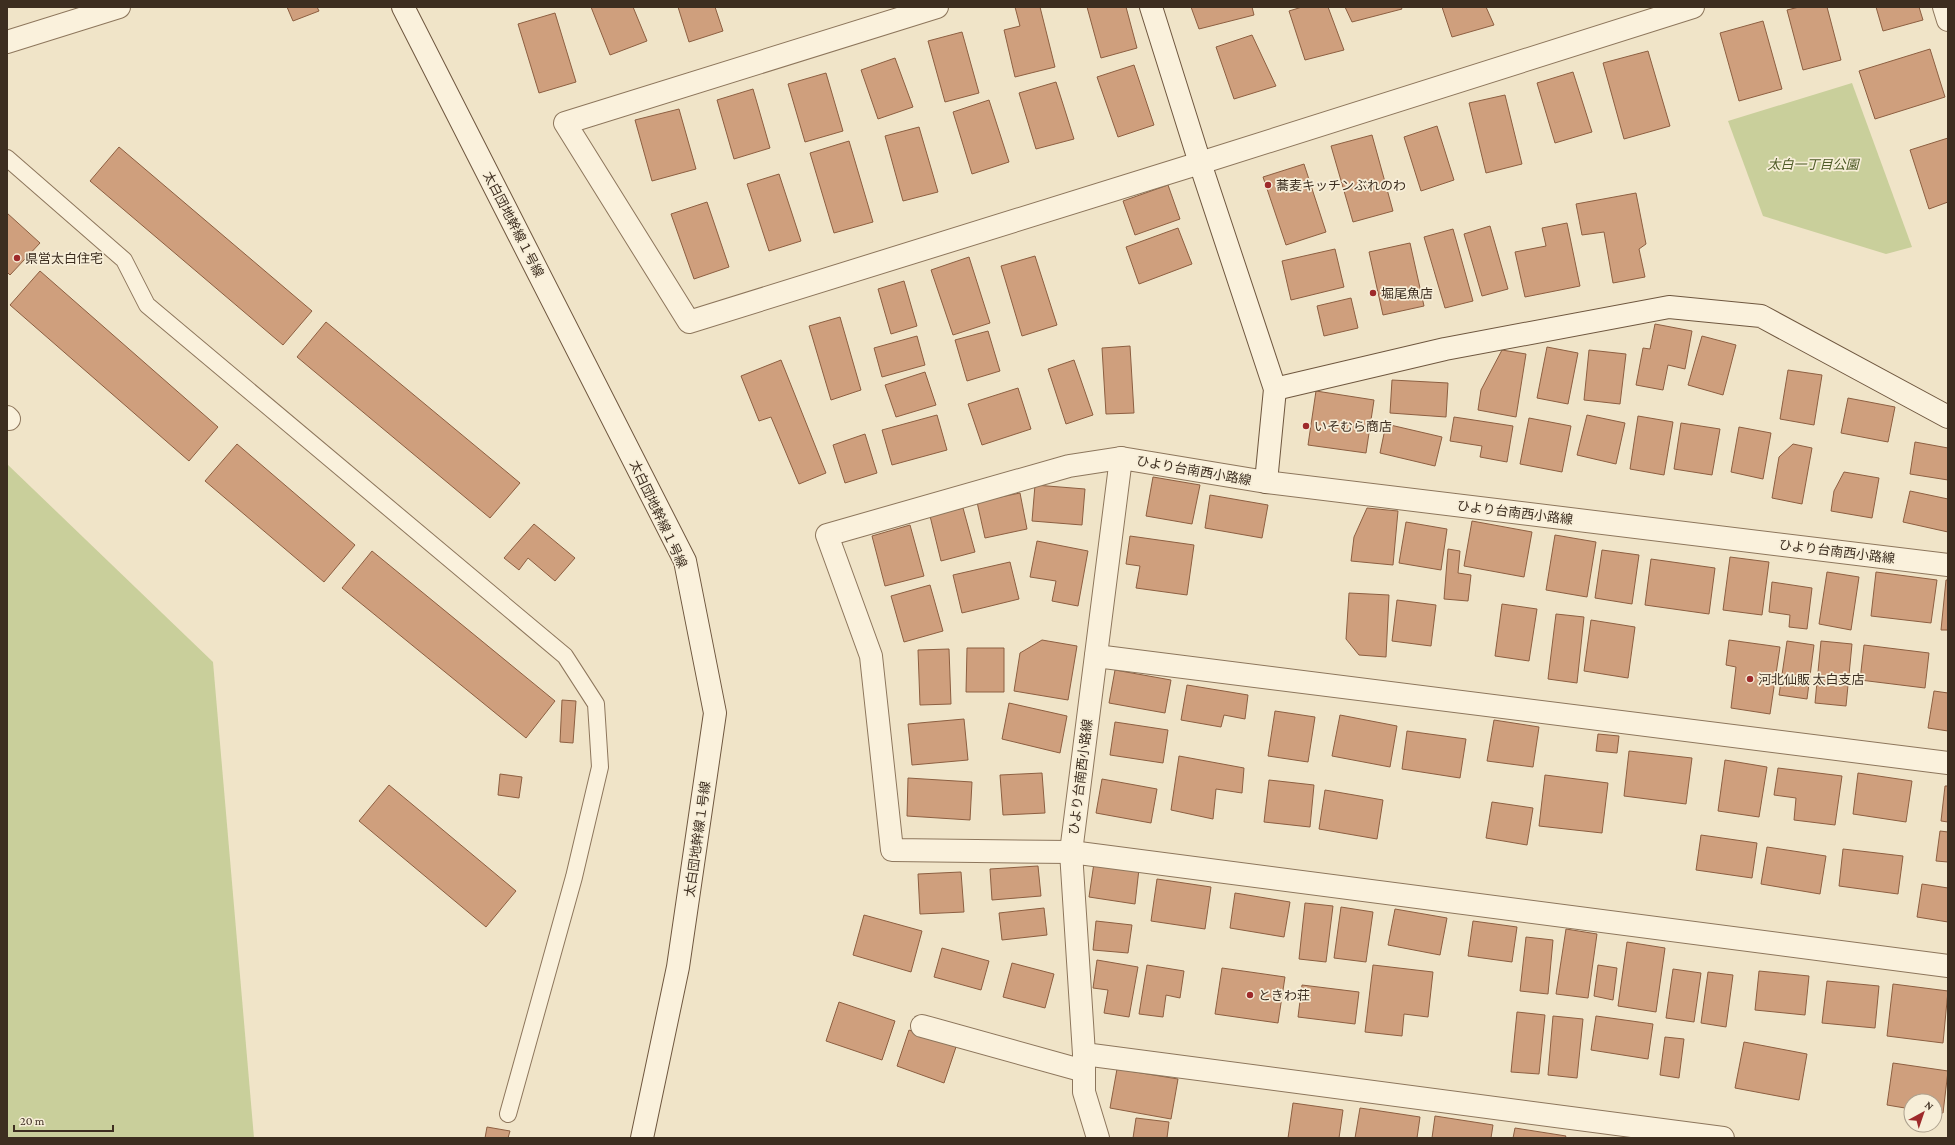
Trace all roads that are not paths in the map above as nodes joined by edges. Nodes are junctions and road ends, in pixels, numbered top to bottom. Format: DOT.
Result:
graph roads {
  1 [pos="119,7"];
  2 [pos="403,7"];
  3 [pos="937,7"];
  4 [pos="1151,7"];
  5 [pos="1693,7"];
  6 [pos="1944,7"];
  7 [pos="1948,20"];
  8 [pos="7,42"];
  9 [pos="7,158"];
  10 [pos="1200,163"];
  11 [pos="1276,389"];
  12 [pos="1948,417"];
  13 [pos="1120,458"];
  14 [pos="1266,482"];
  15 [pos="1948,565"];
  16 [pos="1096,656"];
  17 [pos="1948,762"];
  18 [pos="1070,852"];
  19 [pos="1948,966"];
  20 [pos="922,1026"];
  21 [pos="1084,1062"];
  22 [pos="508,1114"];
  23 [pos="642,1138"];
  24 [pos="1098,1138"];
  25 [pos="1723,1138"];
  1 -- 8 [label="street"];
  2 -- 23 [label="street, 太白団地幹線１号線"];
  3 -- 10 [label="street"];
  4 -- 10 [label="street"];
  5 -- 10 [label="street"];
  6 -- 7 [label="street"];
  9 -- 22 [label="lane"];
  10 -- 11 [label="street"];
  11 -- 12 [label="street"];
  11 -- 14 [label="street"];
  13 -- 14 [label="street, ひより台南西小路線"];
  13 -- 16 [label="street, ひより台南西小路線"];
  13 -- 18 [label="street"];
  14 -- 15 [label="street, ひより台南西小路線"];
  16 -- 17 [label="street"];
  16 -- 18 [label="street, ひより台南西小路線"];
  18 -- 19 [label="street"];
  18 -- 21 [label="street, ひより台南西小路線"];
  20 -- 21 [label="street"];
  21 -- 24 [label="street, ひより台南西小路線"];
  21 -- 25 [label="street"];
}
